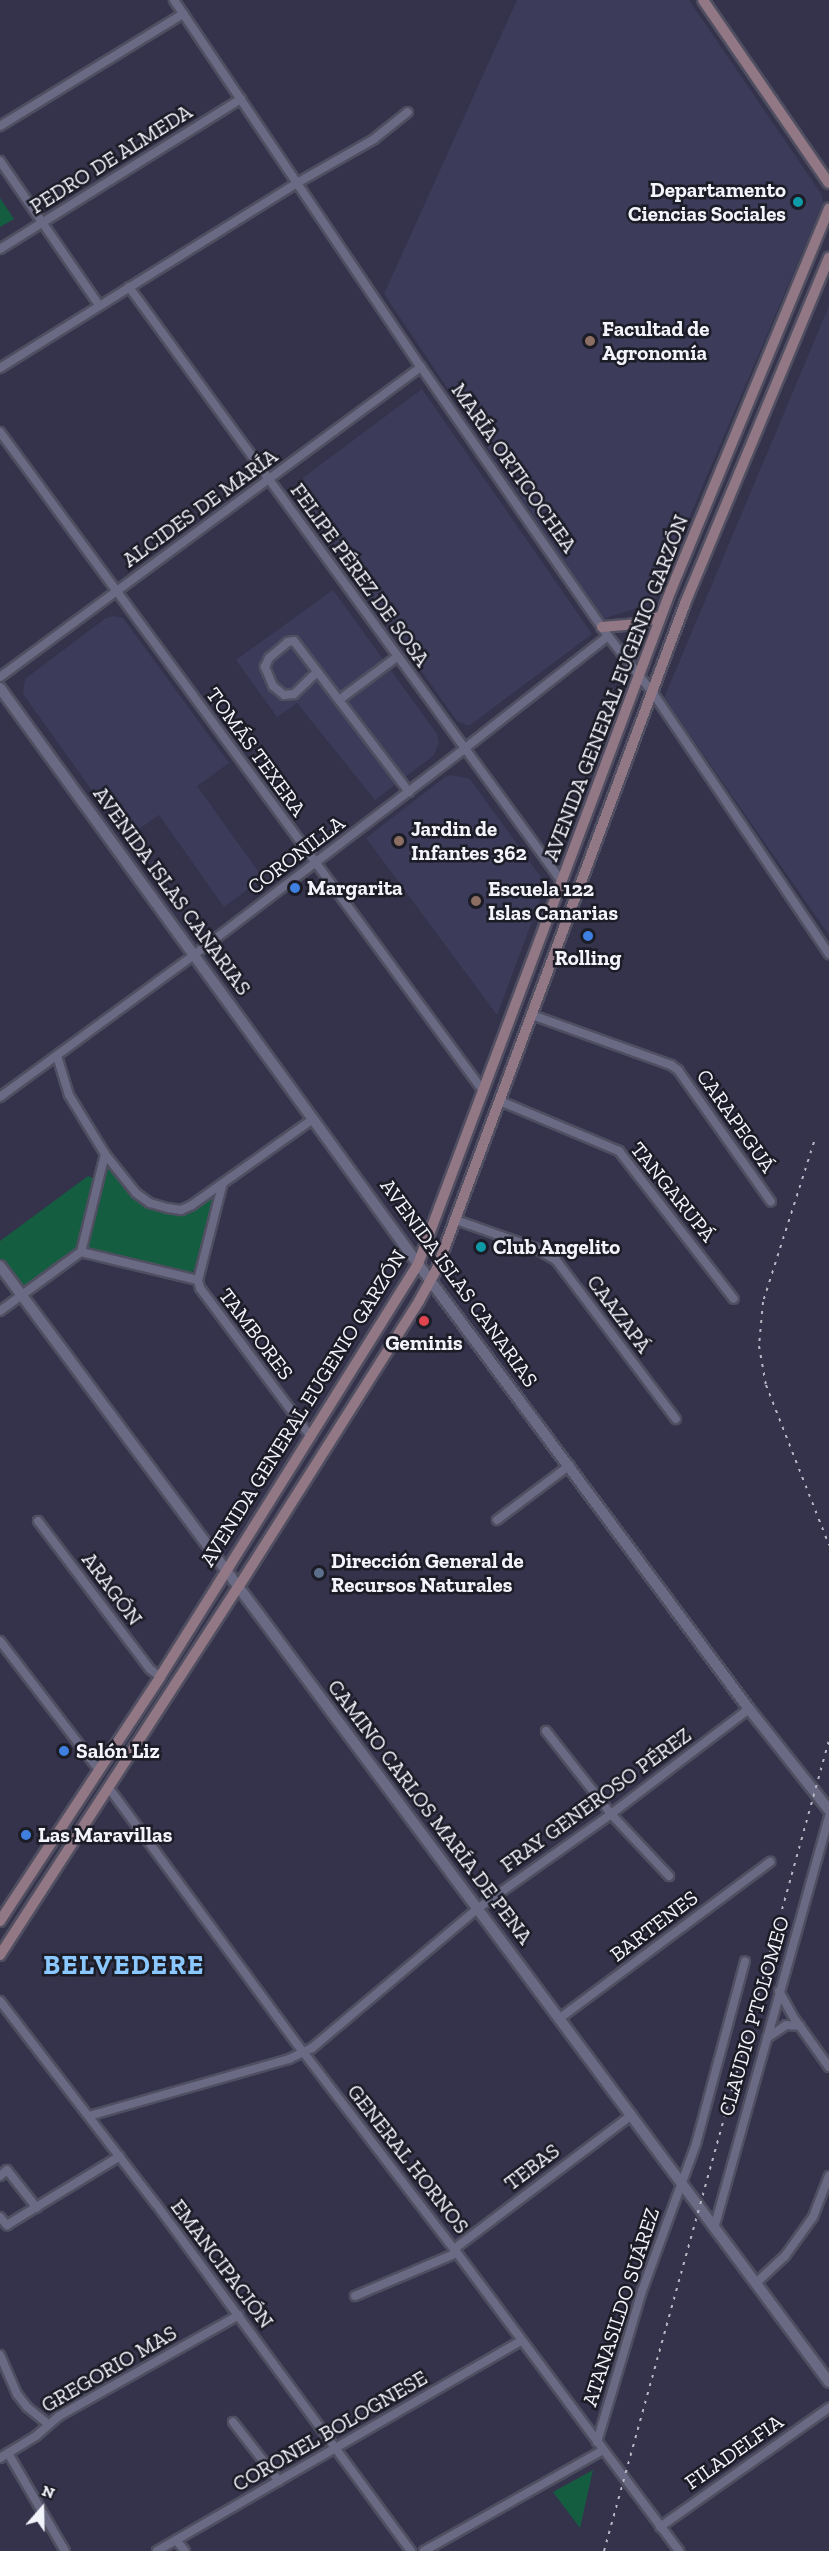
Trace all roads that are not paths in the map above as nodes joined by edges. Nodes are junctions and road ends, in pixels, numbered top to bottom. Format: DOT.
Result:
graph roads {
  1 [pos="174,0"];
  2 [pos="703,0"];
  3 [pos="183,15"];
  4 [pos="241,99"];
  5 [pos="408,111"];
  6 [pos="0,126"];
  7 [pos="0,161"];
  8 [pos="297,183"];
  9 [pos="829,183"];
  10 [pos="829,208"];
  11 [pos="42,223"];
  12 [pos="0,249"];
  13 [pos="829,258"];
  14 [pos="129,287"];
  15 [pos="99,305"];
  16 [pos="421,367"];
  17 [pos="0,368"];
  18 [pos="0,432"];
  19 [pos="270,481"];
  20 [pos="116,592"];
  21 [pos="661,616"];
  22 [pos="605,631"];
  23 [pos="397,657"];
  24 [pos="317,672"];
  25 [pos="639,676"];
  26 [pos="0,677"];
  27 [pos="0,688"];
  28 [pos="653,693"];
  29 [pos="339,700"];
  30 [pos="465,749"];
  31 [pos="409,792"];
  32 [pos="315,863"];
  33 [pos="563,883"];
  34 [pos="829,954"];
  35 [pos="194,955"];
  36 [pos="532,1015"];
  37 [pos="57,1056"];
  38 [pos="484,1092"];
  39 [pos="0,1097"];
  40 [pos="500,1101"];
  41 [pos="313,1119"];
  42 [pos="105,1154"];
  43 [pos="222,1186"];
  44 [pos="771,1202"];
  45 [pos="456,1220"];
  46 [pos="81,1252"];
  47 [pos="418,1264"];
  48 [pos="0,1266"];
  49 [pos="198,1280"];
  50 [pos="431,1280"];
  51 [pos="22,1295"];
  52 [pos="734,1299"];
  53 [pos="0,1311"];
  54 [pos="676,1419"];
  55 [pos="311,1437"];
  56 [pos="570,1465"];
  57 [pos="497,1520"];
  58 [pos="38,1521"];
  59 [pos="226,1570"];
  60 [pos="239,1586"];
  61 [pos="0,1641"];
  62 [pos="160,1677"];
  63 [pos="749,1709"];
  64 [pos="546,1731"];
  65 [pos="99,1770"];
  66 [pos="109,1788"];
  67 [pos="829,1810"];
  68 [pos="611,1814"];
  69 [pos="829,1817"];
  70 [pos="770,1862"];
  71 [pos="669,1876"];
  72 [pos="477,1909"];
  73 [pos="0,1921"];
  74 [pos="0,1955"];
  75 [pos="745,1961"];
  76 [pos="779,1991"];
  77 [pos="0,2001"];
  78 [pos="560,2018"];
  79 [pos="800,2026"];
  80 [pos="766,2039"];
  81 [pos="304,2053"];
  82 [pos="829,2067"];
  83 [pos="632,2115"];
  84 [pos="89,2116"];
  85 [pos="120,2156"];
  86 [pos="0,2176"];
  87 [pos="829,2176"];
  88 [pos="683,2185"];
  89 [pos="37,2208"];
  90 [pos="0,2217"];
  91 [pos="715,2225"];
  92 [pos="455,2251"];
  93 [pos="756,2283"];
  94 [pos="354,2296"];
  95 [pos="239,2315"];
  96 [pos="520,2341"];
  97 [pos="0,2355"];
  98 [pos="829,2382"];
  99 [pos="829,2408"];
  100 [pos="233,2422"];
  101 [pos="48,2424"];
  102 [pos="597,2442"];
  103 [pos="335,2449"];
  104 [pos="603,2450"];
  105 [pos="8,2453"];
  106 [pos="0,2458"];
  107 [pos="279,2481"];
  108 [pos="660,2527"];
  109 [pos="176,2540"];
  110 [pos="65,2551"];
  111 [pos="157,2551"];
  112 [pos="185,2551"];
  113 [pos="411,2551"];
  114 [pos="424,2551"];
  115 [pos="679,2551"];
  1 -- 3 [label="street, MARÍA ORTICOCHEA"];
  2 -- 9 [label="main road"];
  3 -- 4 [label="street, MARÍA ORTICOCHEA"];
  3 -- 6 [label="street"];
  4 -- 8 [label="street, MARÍA ORTICOCHEA"];
  4 -- 11 [label="street, PEDRO DE ALMEDA"];
  5 -- 8 [label="street"];
  7 -- 11 [label="street"];
  8 -- 14 [label="street"];
  8 -- 16 [label="street, MARÍA ORTICOCHEA"];
  10 -- 21 [label="main road, AVENIDA GENERAL EUGENIO GARZÓN"];
  11 -- 12 [label="street, PEDRO DE ALMEDA"];
  11 -- 15 [label="street"];
  13 -- 28 [label="main road, AVENIDA GENERAL EUGENIO GARZÓN"];
  14 -- 15 [label="street"];
  14 -- 19 [label="street, FELIPE PÉREZ DE SOSA"];
  15 -- 17 [label="street"];
  16 -- 19 [label="street, ALCIDES DE MARÍA"];
  16 -- 22 [label="street, MARÍA ORTICOCHEA"];
  18 -- 20 [label="street, TOMÁS TEXERA"];
  19 -- 20 [label="street, ALCIDES DE MARÍA"];
  19 -- 23 [label="street, FELIPE PÉREZ DE SOSA"];
  20 -- 26 [label="street, ALCIDES DE MARÍA"];
  20 -- 32 [label="street, TOMÁS TEXERA"];
  21 -- 22 [label="main road"];
  21 -- 25 [label="main road, AVENIDA GENERAL EUGENIO GARZÓN"];
  22 -- 25 [label="street, MARÍA ORTICOCHEA"];
  22 -- 30 [label="street, CORONILLA"];
  23 -- 29 [label="street"];
  23 -- 30 [label="street, FELIPE PÉREZ DE SOSA"];
  24 -- 24 [label="street"];
  24 -- 29 [label="street"];
  25 -- 28 [label="street, MARÍA ORTICOCHEA"];
  25 -- 33 [label="main road, AVENIDA GENERAL EUGENIO GARZÓN"];
  27 -- 35 [label="street, AVENIDA ISLAS CANARIAS"];
  28 -- 34 [label="street, MARÍA ORTICOCHEA"];
  28 -- 36 [label="main road, AVENIDA GENERAL EUGENIO GARZÓN"];
  29 -- 31 [label="street"];
  30 -- 31 [label="street, CORONILLA"];
  30 -- 33 [label="street, FELIPE PÉREZ DE SOSA"];
  31 -- 32 [label="street, CORONILLA"];
  32 -- 35 [label="street, CORONILLA"];
  32 -- 38 [label="street, TOMÁS TEXERA"];
  33 -- 38 [label="main road, AVENIDA GENERAL EUGENIO GARZÓN"];
  35 -- 37 [label="street, CORONILLA"];
  35 -- 41 [label="street, AVENIDA ISLAS CANARIAS"];
  36 -- 40 [label="main road, AVENIDA GENERAL EUGENIO GARZÓN"];
  36 -- 44 [label="street, CARAPEGUÁ"];
  37 -- 39 [label="street, CORONILLA"];
  37 -- 42 [label="street"];
  38 -- 47 [label="main road, AVENIDA GENERAL EUGENIO GARZÓN"];
  40 -- 45 [label="main road, AVENIDA GENERAL EUGENIO GARZÓN"];
  40 -- 52 [label="street, TANGARUPÁ"];
  41 -- 43 [label="street"];
  41 -- 47 [label="street, AVENIDA ISLAS CANARIAS"];
  42 -- 43 [label="street"];
  42 -- 46 [label="street"];
  43 -- 49 [label="street"];
  45 -- 50 [label="main road, AVENIDA GENERAL EUGENIO GARZÓN"];
  45 -- 54 [label="street, CAAZAPÁ"];
  46 -- 49 [label="street"];
  46 -- 51 [label="street"];
  47 -- 50 [label="street, AVENIDA ISLAS CANARIAS"];
  47 -- 55 [label="main road, AVENIDA GENERAL EUGENIO GARZÓN"];
  48 -- 51 [label="street, CAMINO CARLOS MARÍA DE PENA"];
  49 -- 55 [label="street, TAMBORES"];
  50 -- 56 [label="street, AVENIDA ISLAS CANARIAS"];
  50 -- 60 [label="main road, AVENIDA GENERAL EUGENIO GARZÓN"];
  51 -- 53 [label="street"];
  51 -- 59 [label="street, CAMINO CARLOS MARÍA DE PENA"];
  55 -- 59 [label="main road, AVENIDA GENERAL EUGENIO GARZÓN"];
  56 -- 57 [label="street"];
  56 -- 63 [label="street, AVENIDA ISLAS CANARIAS"];
  58 -- 62 [label="street, ARAGÓN"];
  59 -- 60 [label="street, CAMINO CARLOS MARÍA DE PENA"];
  59 -- 62 [label="main road, AVENIDA GENERAL EUGENIO GARZÓN"];
  60 -- 66 [label="main road, AVENIDA GENERAL EUGENIO GARZÓN"];
  60 -- 72 [label="street, CAMINO CARLOS MARÍA DE PENA"];
  61 -- 65 [label="street"];
  62 -- 65 [label="main road, AVENIDA GENERAL EUGENIO GARZÓN"];
  63 -- 67 [label="street, AVENIDA ISLAS CANARIAS"];
  63 -- 68 [label="street, FRAY GENEROSO PÉREZ"];
  64 -- 68 [label="street"];
  65 -- 73 [label="main road, AVENIDA GENERAL EUGENIO GARZÓN"];
  66 -- 74 [label="main road, AVENIDA GENERAL EUGENIO GARZÓN"];
  66 -- 81 [label="street, GENERAL HORNOS"];
  68 -- 71 [label="street"];
  68 -- 72 [label="street, FRAY GENEROSO PÉREZ"];
  69 -- 76 [label="street, CLAUDIO PTOLOMEO"];
  70 -- 78 [label="street, BARTENES"];
  72 -- 78 [label="street, CAMINO CARLOS MARÍA DE PENA"];
  72 -- 81 [label="street, FRAY GENEROSO PÉREZ"];
  75 -- 88 [label="street, ATANASILDO SUÁREZ"];
  76 -- 79 [label="street"];
  76 -- 80 [label="street, CLAUDIO PTOLOMEO"];
  77 -- 84 [label="street, EMANCIPACIÓN"];
  78 -- 83 [label="street, CAMINO CARLOS MARÍA DE PENA"];
  79 -- 80 [label="street"];
  79 -- 82 [label="street"];
  80 -- 91 [label="street, CLAUDIO PTOLOMEO"];
  81 -- 84 [label="street, FRAY GENEROSO PÉREZ"];
  81 -- 92 [label="street, GENERAL HORNOS"];
  83 -- 88 [label="street, CAMINO CARLOS MARÍA DE PENA"];
  83 -- 92 [label="street, TEBAS"];
  84 -- 85 [label="street, EMANCIPACIÓN"];
  85 -- 89 [label="street"];
  85 -- 95 [label="street, EMANCIPACIÓN"];
  86 -- 89 [label="street"];
  87 -- 93 [label="street"];
  88 -- 91 [label="street, CAMINO CARLOS MARÍA DE PENA"];
  88 -- 102 [label="street, ATANASILDO SUÁREZ"];
  89 -- 90 [label="street"];
  91 -- 93 [label="street, CAMINO CARLOS MARÍA DE PENA"];
  92 -- 94 [label="street, TEBAS"];
  92 -- 96 [label="street, GENERAL HORNOS"];
  93 -- 98 [label="street, CAMINO CARLOS MARÍA DE PENA"];
  95 -- 101 [label="street, GREGORIO MAS"];
  95 -- 103 [label="street, EMANCIPACIÓN"];
  96 -- 102 [label="street, GENERAL HORNOS"];
  96 -- 103 [label="street, CORONEL BOLOGNESE"];
  97 -- 101 [label="street"];
  99 -- 108 [label="street, FILADELFIA"];
  100 -- 107 [label="street"];
  101 -- 105 [label="street, GREGORIO MAS"];
  102 -- 104 [label="street, GENERAL HORNOS"];
  103 -- 107 [label="street, CORONEL BOLOGNESE"];
  103 -- 113 [label="street, EMANCIPACIÓN"];
  104 -- 108 [label="street, GENERAL HORNOS"];
  104 -- 114 [label="street"];
  105 -- 106 [label="street, GREGORIO MAS"];
  105 -- 110 [label="street"];
  107 -- 109 [label="street, CORONEL BOLOGNESE"];
  108 -- 115 [label="street, GENERAL HORNOS"];
  109 -- 111 [label="street, CORONEL BOLOGNESE"];
  109 -- 112 [label="street"];
}
